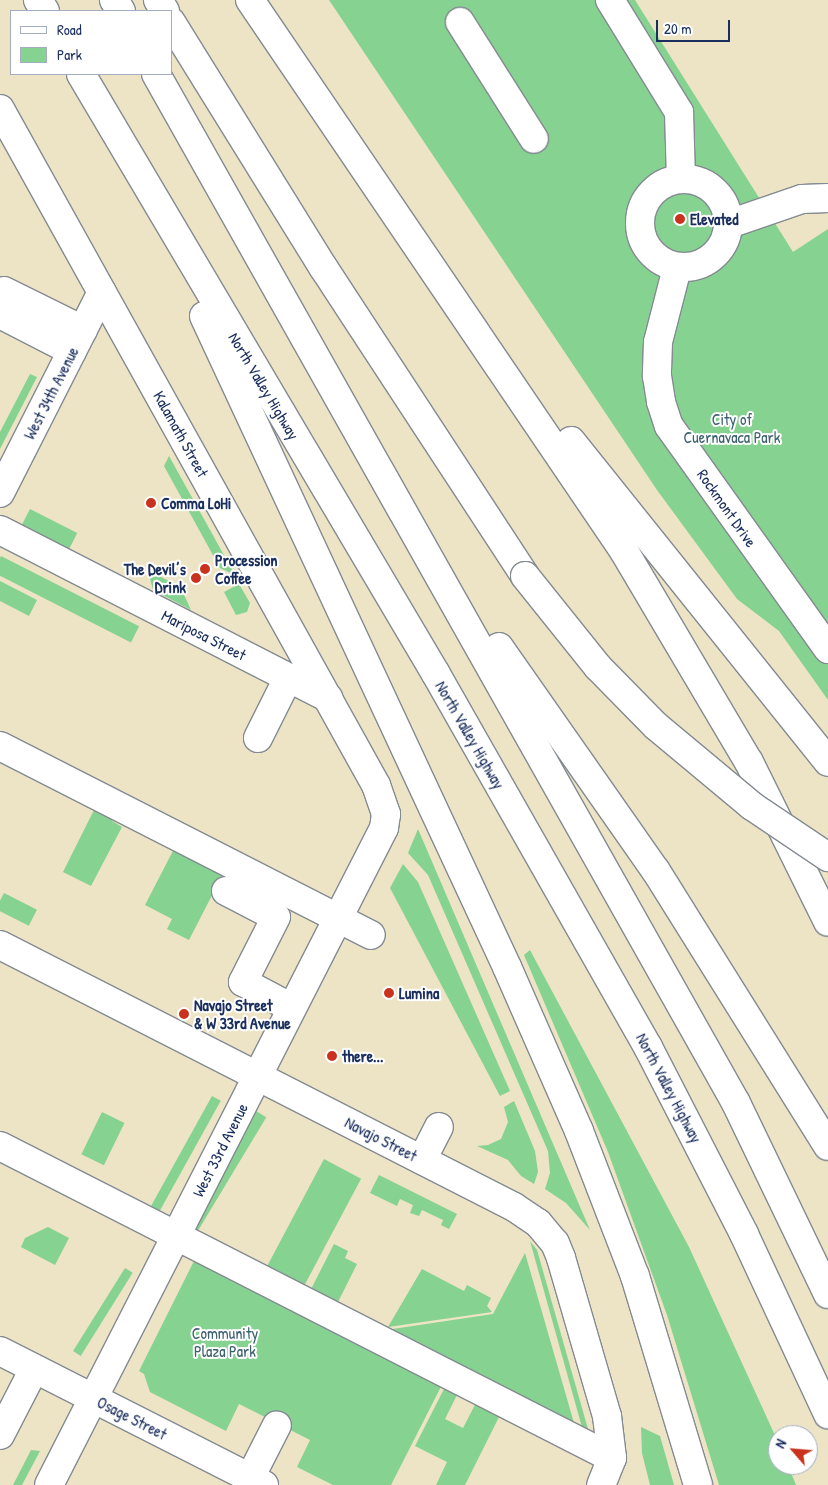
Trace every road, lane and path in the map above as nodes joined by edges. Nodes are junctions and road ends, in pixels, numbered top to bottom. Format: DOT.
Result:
graph roads {
  1 [pos="250,0"];
  2 [pos="610,0"];
  3 [pos="460,22"];
  4 [pos="172,24"];
  5 [pos="157,75"];
  6 [pos="89,77"];
  7 [pos="0,109"];
  8 [pos="534,139"];
  9 [pos="681,178"];
  10 [pos="140,179"];
  11 [pos="828,198"];
  12 [pos="729,224"];
  13 [pos="677,268"];
  14 [pos="438,276"];
  15 [pos="102,292"];
  16 [pos="2,302"];
  17 [pos="77,341"];
  18 [pos="0,493"];
  19 [pos="409,520"];
  20 [pos="0,530"];
  21 [pos="828,649"];
  22 [pos="288,678"];
  23 [pos="328,698"];
  24 [pos="258,738"];
  25 [pos="0,746"];
  26 [pos="828,762"];
  27 [pos="386,814"];
  28 [pos="828,857"];
  29 [pos="226,891"];
  30 [pos="338,919"];
  31 [pos="828,922"];
  32 [pos="370,936"];
  33 [pos="0,945"];
  34 [pos="292,1008"];
  35 [pos="257,1076"];
  36 [pos="439,1127"];
  37 [pos="0,1146"];
  38 [pos="828,1146"];
  39 [pos="422,1160"];
  40 [pos="176,1236"];
  41 [pos="828,1294"];
  42 [pos="0,1351"];
  43 [pos="34,1368"];
  44 [pos="93,1398"];
  45 [pos="828,1414"];
  46 [pos="277,1425"];
  47 [pos="0,1435"];
  48 [pos="612,1458"];
  49 [pos="257,1482"];
  50 [pos="49,1485"];
  51 [pos="601,1485"];
  52 [pos="698,1485"];
  1 -- 14 [label="main road"];
  2 -- 9 [label="main road"];
  3 -- 8 [label="main road"];
  4 -- 28 [label="main road, bridge"];
  5 -- 19 [label="main road"];
  6 -- 10 [label="main road, North Valley Highway"];
  7 -- 15 [label="main road, Kalamath Street"];
  9 -- 12 [label="main road"];
  9 -- 13 [label="main road"];
  10 -- 45 [label="main road, North Valley Highway"];
  10 -- 52 [label="main road"];
  11 -- 12 [label="main road"];
  12 -- 13 [label="main road"];
  13 -- 21 [label="main road, Rockmont Drive"];
  14 -- 26 [label="main road"];
  14 -- 31 [label="main road"];
  15 -- 17 [label="main road, West 34th Avenue"];
  15 -- 23 [label="main road, Kalamath Street"];
  16 -- 17 [label="main road"];
  17 -- 18 [label="main road, West 34th Avenue"];
  19 -- 38 [label="main road"];
  19 -- 41 [label="main road"];
  20 -- 22 [label="main road, Mariposa Street"];
  22 -- 23 [label="main road, Mariposa Street"];
  22 -- 24 [label="main road"];
  23 -- 27 [label="main road, Kalamath Street"];
  25 -- 30 [label="main road"];
  27 -- 30 [label="main road, West 33rd Avenue"];
  29 -- 34 [label="main road"];
  30 -- 32 [label="main road"];
  30 -- 34 [label="main road, West 33rd Avenue"];
  33 -- 35 [label="main road, Navajo Street"];
  34 -- 35 [label="main road, West 33rd Avenue"];
  35 -- 39 [label="main road, Navajo Street"];
  35 -- 40 [label="main road, West 33rd Avenue"];
  36 -- 39 [label="main road"];
  37 -- 40 [label="main road"];
  39 -- 48 [label="main road, Navajo Street"];
  40 -- 44 [label="main road, West 33rd Avenue"];
  40 -- 48 [label="main road"];
  42 -- 43 [label="main road, Osage Street"];
  43 -- 44 [label="main road, Osage Street"];
  43 -- 47 [label="main road"];
  44 -- 49 [label="main road, Osage Street"];
  44 -- 50 [label="main road, West 33rd Avenue"];
  46 -- 49 [label="main road"];
  48 -- 51 [label="main road"];
}
